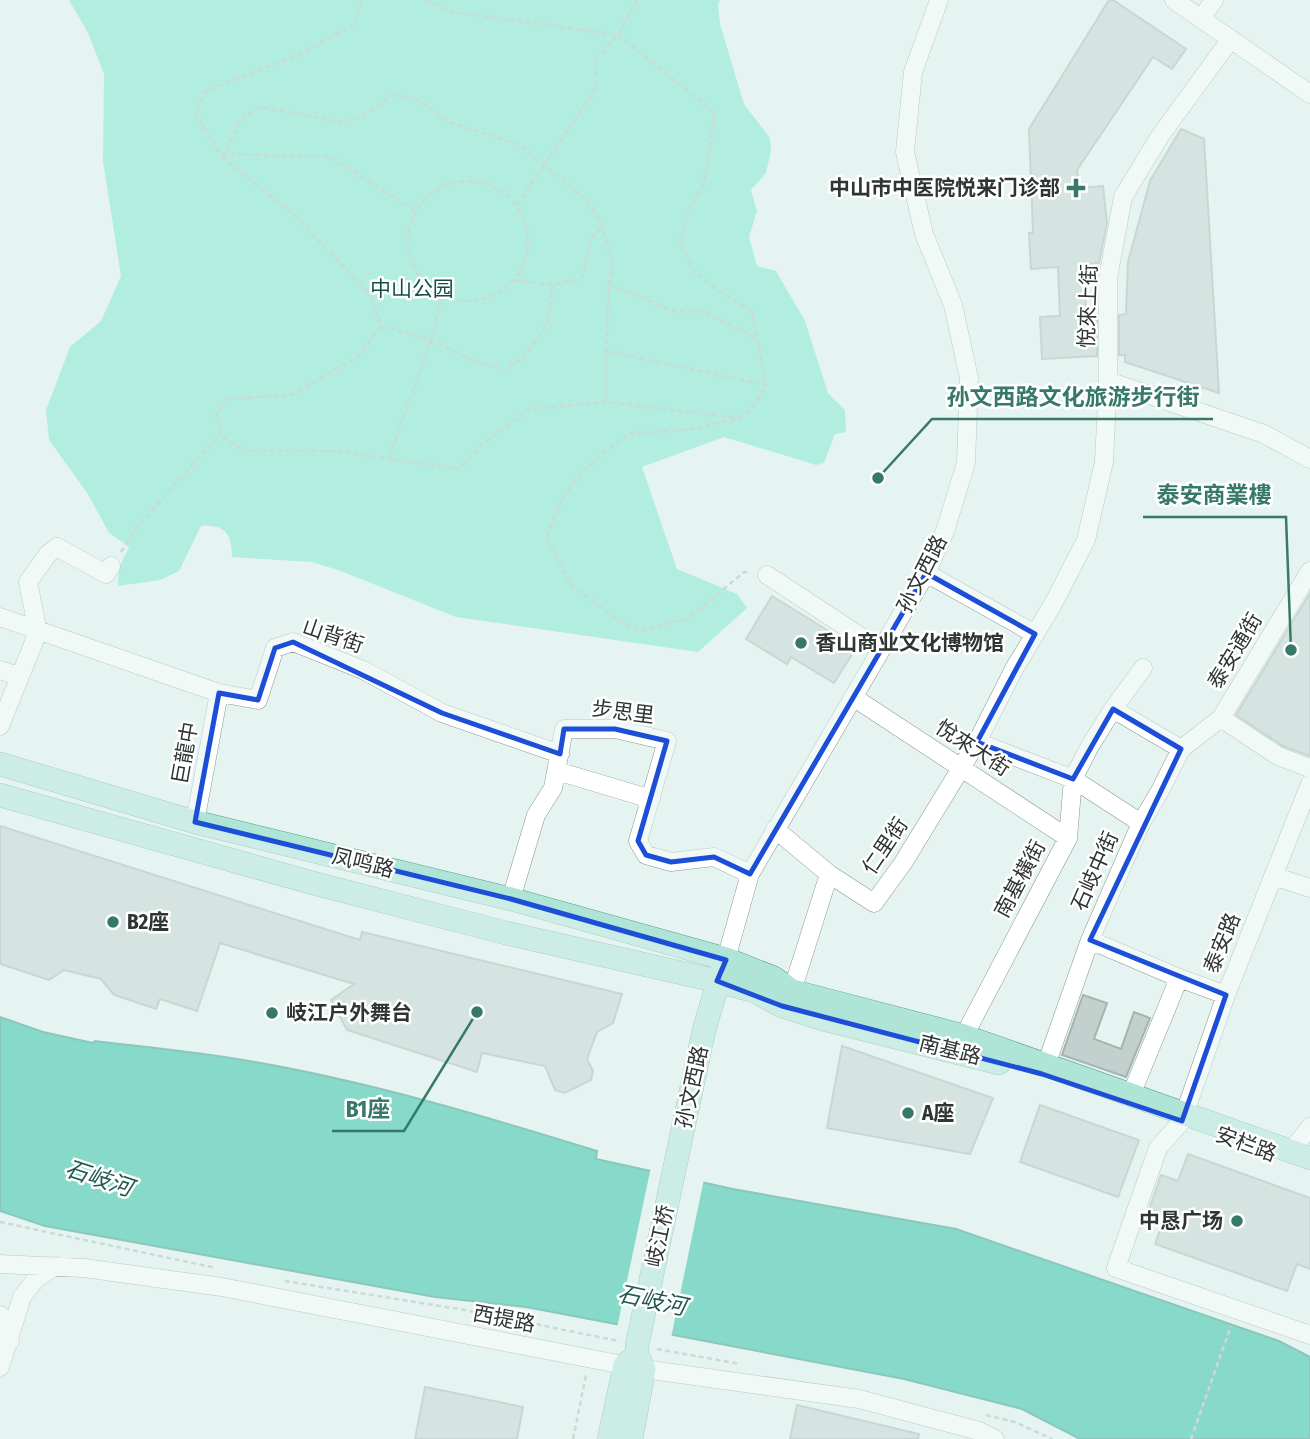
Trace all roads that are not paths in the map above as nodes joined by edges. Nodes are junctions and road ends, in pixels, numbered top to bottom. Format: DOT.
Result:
graph roads {
  1 [pos="939,0"];
  2 [pos="1174,0"];
  3 [pos="1214,0"];
  4 [pos="1201,19"];
  5 [pos="1230,40"];
  6 [pos="1310,94"];
  7 [pos="1108,381"];
  8 [pos="1310,459"];
  9 [pos="111,566"];
  10 [pos="1310,571"];
  11 [pos="926,573"];
  12 [pos="767,575"];
  13 [pos="0,617"];
  14 [pos="38,632"];
  15 [pos="1035,634"];
  16 [pos="881,650"];
  17 [pos="1143,668"];
  18 [pos="0,670"];
  19 [pos="19,676"];
  20 [pos="219,693"];
  21 [pos="853,697"];
  22 [pos="1113,709"];
  23 [pos="1221,718"];
  24 [pos="0,726"];
  25 [pos="977,743"];
  26 [pos="1181,749"];
  27 [pos="559,762"];
  28 [pos="0,764"];
  29 [pos="961,768"];
  30 [pos="1310,768"];
  31 [pos="1073,779"];
  32 [pos="1310,784"];
  33 [pos="0,795"];
  34 [pos="651,799"];
  35 [pos="195,822"];
  36 [pos="1141,823"];
  37 [pos="775,829"];
  38 [pos="1068,838"];
  39 [pos="750,874"];
  40 [pos="829,874"];
  41 [pos="1273,876"];
  42 [pos="1310,888"];
  43 [pos="511,899"];
  44 [pos="1090,940"];
  45 [pos="726,960"];
  46 [pos="1180,978"];
  47 [pos="717,981"];
  48 [pos="792,991"];
  49 [pos="1226,995"];
  50 [pos="964,1035"];
  51 [pos="1045,1065"];
  52 [pos="1130,1094"];
  53 [pos="1184,1117"];
  54 [pos="1310,1127"];
  55 [pos="1301,1154"];
  56 [pos="676,1157"];
  57 [pos="1310,1168"];
  58 [pos="0,1264"];
  59 [pos="55,1266"];
  60 [pos="0,1315"];
  61 [pos="1309,1329"];
  62 [pos="10,1341"];
  63 [pos="636,1355"];
  64 [pos="0,1367"];
  65 [pos="609,1439"];
  66 [pos="631,1439"];
  67 [pos="995,1439"];
  1 -- 11 [label="street, 孙文西路"];
  2 -- 4 [label="street"];
  3 -- 4 [label="street"];
  4 -- 5 [label="street"];
  5 -- 6 [label="street"];
  5 -- 7 [label="street, 悅來上街"];
  7 -- 8 [label="street"];
  7 -- 15 [label="street, 悅來上街"];
  9 -- 14 [label="street"];
  10 -- 23 [label="street, 泰安通街"];
  11 -- 15 [label="street"];
  11 -- 16 [label="street, 孙文西路"];
  12 -- 16 [label="street"];
  13 -- 14 [label="street, 山背街"];
  14 -- 19 [label="street"];
  14 -- 20 [label="street, 山背街"];
  15 -- 25 [label="street, 悅來上街"];
  16 -- 21 [label="street, 孙文西路"];
  17 -- 22 [label="street, 南基橫街"];
  18 -- 19 [label="street"];
  19 -- 24 [label="street"];
  20 -- 27 [label="street, 山背街"];
  20 -- 35 [label="street, 巨龍中"];
  21 -- 29 [label="street, 悅來大街"];
  21 -- 37 [label="street, 孙文西路"];
  22 -- 26 [label="street"];
  22 -- 31 [label="street, 南基橫街"];
  23 -- 26 [label="street, 石岐中街"];
  23 -- 30 [label="street"];
  25 -- 29 [label="street, 悅來上街"];
  25 -- 31 [label="street"];
  26 -- 36 [label="street, 石岐中街"];
  27 -- 34 [label="street"];
  27 -- 34 [label="street, 步思里"];
  27 -- 43 [label="street, 步思里"];
  28 -- 35 [label="main road, 凤鸣路"];
  29 -- 38 [label="street, 悅來大街"];
  29 -- 40 [label="street, 仁里街"];
  31 -- 36 [label="street"];
  31 -- 38 [label="street, 南基橫街"];
  32 -- 41 [label="street, 泰安路"];
  33 -- 47 [label="main road, 凤鸣路"];
  34 -- 39 [label="street, 步思里"];
  35 -- 43 [label="main road, 凤鸣路"];
  36 -- 44 [label="street, 石岐中街"];
  37 -- 39 [label="street, 孙文西路"];
  37 -- 40 [label="street, 仁里街"];
  38 -- 50 [label="street, 南基橫街"];
  39 -- 45 [label="street, 孙文西路"];
  40 -- 48 [label="street, 仁里街"];
  41 -- 42 [label="street"];
  41 -- 49 [label="street, 泰安路"];
  43 -- 45 [label="main road, 凤鸣路"];
  44 -- 46 [label="street"];
  44 -- 51 [label="street, 石岐中街"];
  45 -- 47 [label="main road, 孙文西路"];
  45 -- 48 [label="main road"];
  46 -- 49 [label="street"];
  46 -- 52 [label="street"];
  47 -- 53 [label="main road, 南基路"];
  47 -- 56 [label="main road, 孙文西路"];
  48 -- 50 [label="main road, 南基路"];
  49 -- 53 [label="street, 泰安路"];
  50 -- 51 [label="main road, 南基路"];
  51 -- 52 [label="main road, 南基路"];
  52 -- 53 [label="main road, 南基路"];
  53 -- 55 [label="main road, 安栏路"];
  53 -- 57 [label="main road, 安栏路"];
  53 -- 61 [label="street"];
  54 -- 55 [label="street"];
  56 -- 63 [label="main road, 岐江桥"];
  58 -- 59 [label="street, 西提路"];
  59 -- 62 [label="street"];
  59 -- 63 [label="street, 西提路"];
  60 -- 62 [label="street"];
  62 -- 64 [label="street"];
  63 -- 65 [label="main road"];
  63 -- 66 [label="main road"];
  63 -- 67 [label="street, 西提路"];
}
